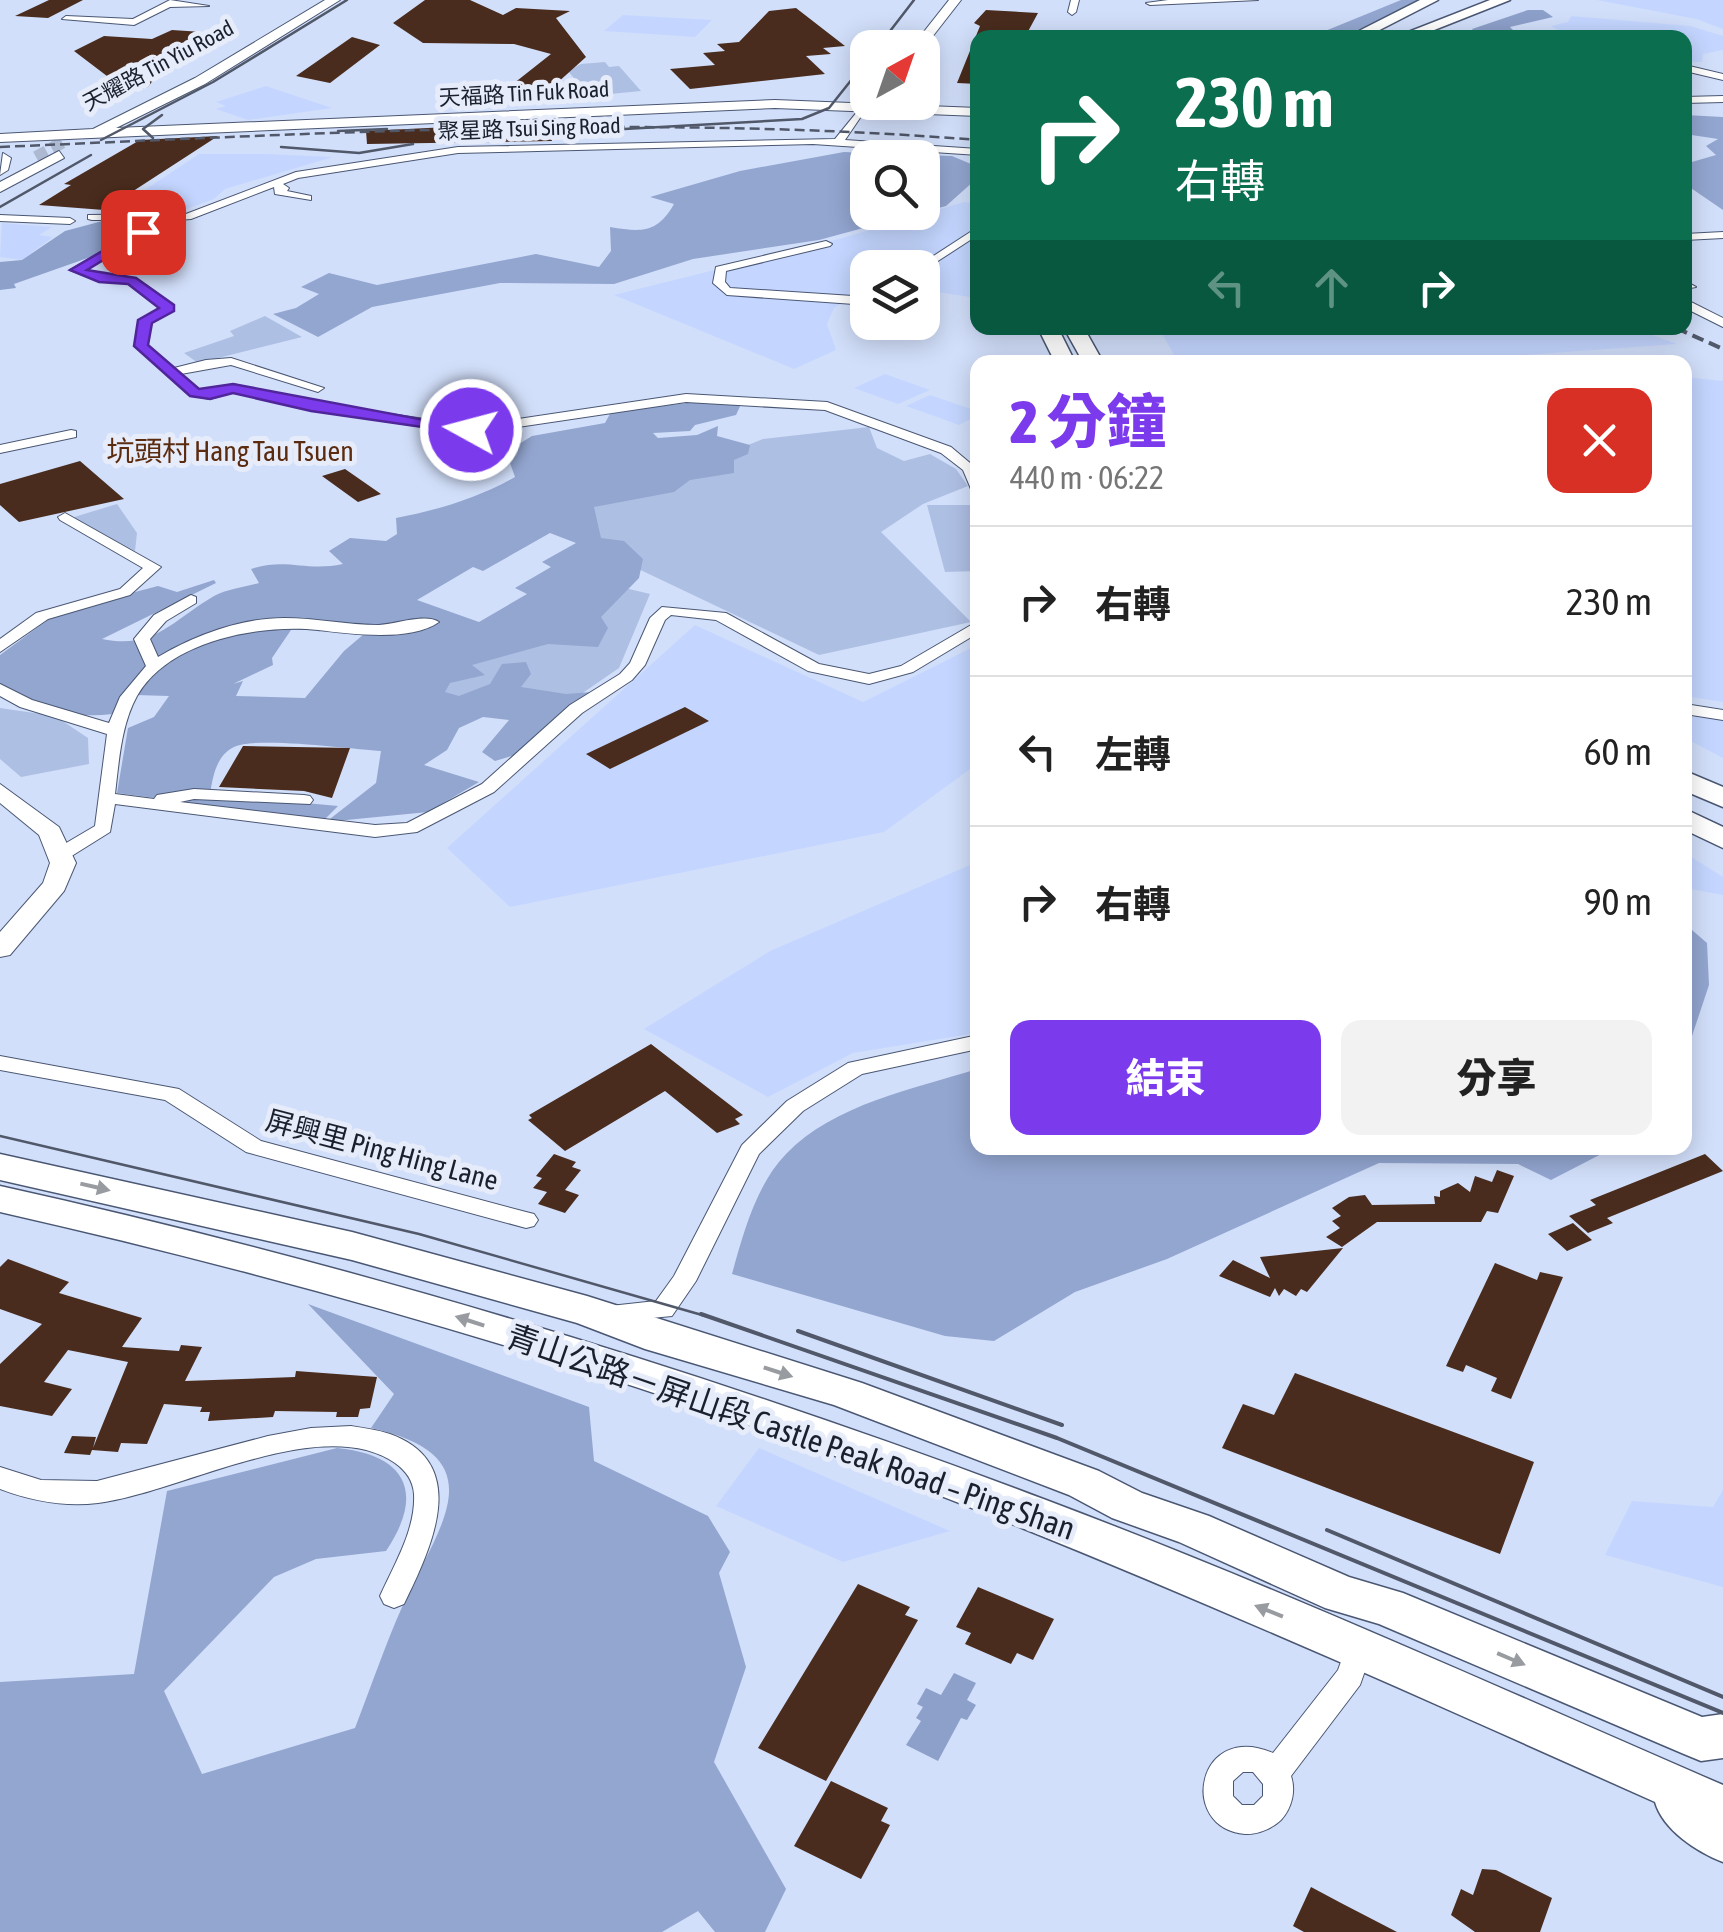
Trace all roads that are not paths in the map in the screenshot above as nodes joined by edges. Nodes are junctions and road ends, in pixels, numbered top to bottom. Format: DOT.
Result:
graph roads {
  1 [pos="314,0"];
  2 [pos="323,0"];
  3 [pos="334,0"];
  4 [pos="938,0"];
  5 [pos="956,0"];
  6 [pos="1075,0"];
  7 [pos="1254,0"];
  8 [pos="1445,0"];
  9 [pos="1460,0"];
  10 [pos="1493,0"];
  11 [pos="1503,0"];
  12 [pos="172,2"];
  13 [pos="1150,3"];
  14 [pos="1430,4"];
  15 [pos="1477,5"];
  16 [pos="205,6"];
  17 [pos="1072,12"];
  18 [pos="66,20"];
  19 [pos="270,29"];
  20 [pos="918,30"];
  21 [pos="926,30"];
  22 [pos="1370,30"];
  23 [pos="1389,30"];
  24 [pos="1394,30"];
  25 [pos="1416,30"];
  26 [pos="1426,30"];
  27 [pos="1692,70"];
  28 [pos="1723,77"];
  29 [pos="1723,99"];
  30 [pos="1692,100"];
  31 [pos="850,101"];
  32 [pos="850,101"];
  33 [pos="940,104"];
  34 [pos="940,106"];
  35 [pos="970,108"];
  36 [pos="970,108"];
  37 [pos="116,112"];
  38 [pos="850,119"];
  39 [pos="136,120"];
  40 [pos="0,134"];
  41 [pos="81,138"];
  42 [pos="839,141"];
  43 [pos="970,151"];
  44 [pos="36,156"];
  45 [pos="1,167"];
  46 [pos="272,182"];
  47 [pos="0,188"];
  48 [pos="307,198"];
  49 [pos="0,218"];
  50 [pos="179,220"];
  51 [pos="970,237"];
  52 [pos="1692,238"];
  53 [pos="1721,243"];
  54 [pos="826,244"];
  55 [pos="940,256"];
  56 [pos="850,301"];
  57 [pos="1692,306"];
  58 [pos="1723,322"];
  59 [pos="174,372"];
  60 [pos="318,388"];
  61 [pos="70,434"];
  62 [pos="0,450"];
  63 [pos="970,470"];
  64 [pos="65,518"];
  65 [pos="191,600"];
  66 [pos="431,622"];
  67 [pos="970,631"];
  68 [pos="0,648"];
  69 [pos="153,665"];
  70 [pos="0,689"];
  71 [pos="1692,711"];
  72 [pos="1723,715"];
  73 [pos="113,731"];
  74 [pos="1692,769"];
  75 [pos="1723,781"];
  76 [pos="1692,783"];
  77 [pos="0,791"];
  78 [pos="106,798"];
  79 [pos="1723,798"];
  80 [pos="304,800"];
  81 [pos="1692,801"];
  82 [pos="146,802"];
  83 [pos="1723,815"];
  84 [pos="1692,822"];
  85 [pos="1723,840"];
  86 [pos="63,853"];
  87 [pos="0,948"];
  88 [pos="970,1044"];
  89 [pos="0,1063"];
  90 [pos="0,1167"];
  91 [pos="0,1199"];
  92 [pos="526,1220"];
  93 [pos="674,1326"];
  94 [pos="0,1478"];
  95 [pos="394,1596"];
  96 [pos="1359,1648"];
  97 [pos="1716,1742"];
  98 [pos="1640,1774"];
  99 [pos="1274,1775"];
  100 [pos="1723,1809"];
  101 [pos="1723,1838"];
  1 -- 19 [label="main road, 天耀路 Tin Yiu Road"];
  2 -- 19 [label="main road"];
  3 -- 39 [label="main road, 天耀路 Tin Yiu Road"];
  4 -- 20 [label="main road"];
  5 -- 21 [label="main road"];
  6 -- 17 [label="street"];
  7 -- 13 [label="street"];
  8 -- 14 [label="main road"];
  9 -- 24 [label="main road"];
  10 -- 15 [label="main road"];
  11 -- 15 [label="main road"];
  12 -- 16 [label="street"];
  12 -- 18 [label="street"];
  14 -- 22 [label="main road"];
  14 -- 23 [label="main road"];
  15 -- 25 [label="main road"];
  15 -- 26 [label="main road"];
  19 -- 37 [label="main road, 天耀路 Tin Yiu Road"];
  27 -- 28 [label="street"];
  29 -- 30 [label="street"];
  31 -- 39 [label="main road, 天福路 Tin Fuk Road"];
  32 -- 41 [label="main road, 天福路 Tin Fuk Road"];
  33 -- 36 [label="main road, 天福路 Tin Fuk Road"];
  34 -- 35 [label="main road, 天福路 Tin Fuk Road"];
  37 -- 40 [label="main road"];
  37 -- 41 [label="main road, 天耀路 Tin Yiu Road"];
  38 -- 42 [label="street"];
  39 -- 41 [label="main road, 天福路 Tin Fuk Road"];
  40 -- 41 [label="main road"];
  41 -- 47 [label="street"];
  42 -- 43 [label="street, 聚星路 Tsui Sing Road"];
  42 -- 46 [label="street, 聚星路 Tsui Sing Road"];
  44 -- 45 [label="street"];
  46 -- 48 [label="street"];
  46 -- 50 [label="street, 聚星路 Tsui Sing Road"];
  49 -- 50 [label="street, 聚星路 Tsui Sing Road"];
  50 -- 59 [label="street"];
  51 -- 55 [label="street"];
  52 -- 53 [label="street"];
  54 -- 56 [label="street"];
  57 -- 58 [label="street"];
  59 -- 60 [label="street"];
  59 -- 63 [label="street"];
  61 -- 62 [label="street"];
  64 -- 68 [label="street"];
  65 -- 69 [label="street"];
  66 -- 69 [label="street"];
  67 -- 82 [label="street"];
  69 -- 73 [label="street"];
  70 -- 73 [label="street"];
  71 -- 72 [label="street"];
  73 -- 78 [label="street"];
  74 -- 75 [label="main road"];
  76 -- 79 [label="main road"];
  77 -- 86 [label="street"];
  78 -- 82 [label="street"];
  78 -- 86 [label="street"];
  80 -- 82 [label="street"];
  81 -- 83 [label="main road"];
  84 -- 85 [label="main road"];
  86 -- 87 [label="street"];
  88 -- 93 [label="street"];
  89 -- 92 [label="street, 屏興里 Ping Hing Lane"];
  90 -- 93 [label="main road, 青山公路－屏山段 Castle Peak Road – Ping Shan, one-way"];
  96 -- 91 [label="main road, 青山公路－屏山段 Castle Peak Road – Ping Shan, one-way"];
  93 -- 97 [label="main road, 青山公路－屏山段 Castle Peak Road – Ping Shan, one-way"];
  94 -- 95 [label="street"];
  96 -- 98 [label="main road, 青山公路－屏山段 Castle Peak Road – Ping Shan"];
  96 -- 99 [label="street"];
  98 -- 100 [label="main road, 青山公路－屏山段 Castle Peak Road – Ping Shan"];
  98 -- 101 [label="main road"];
}
